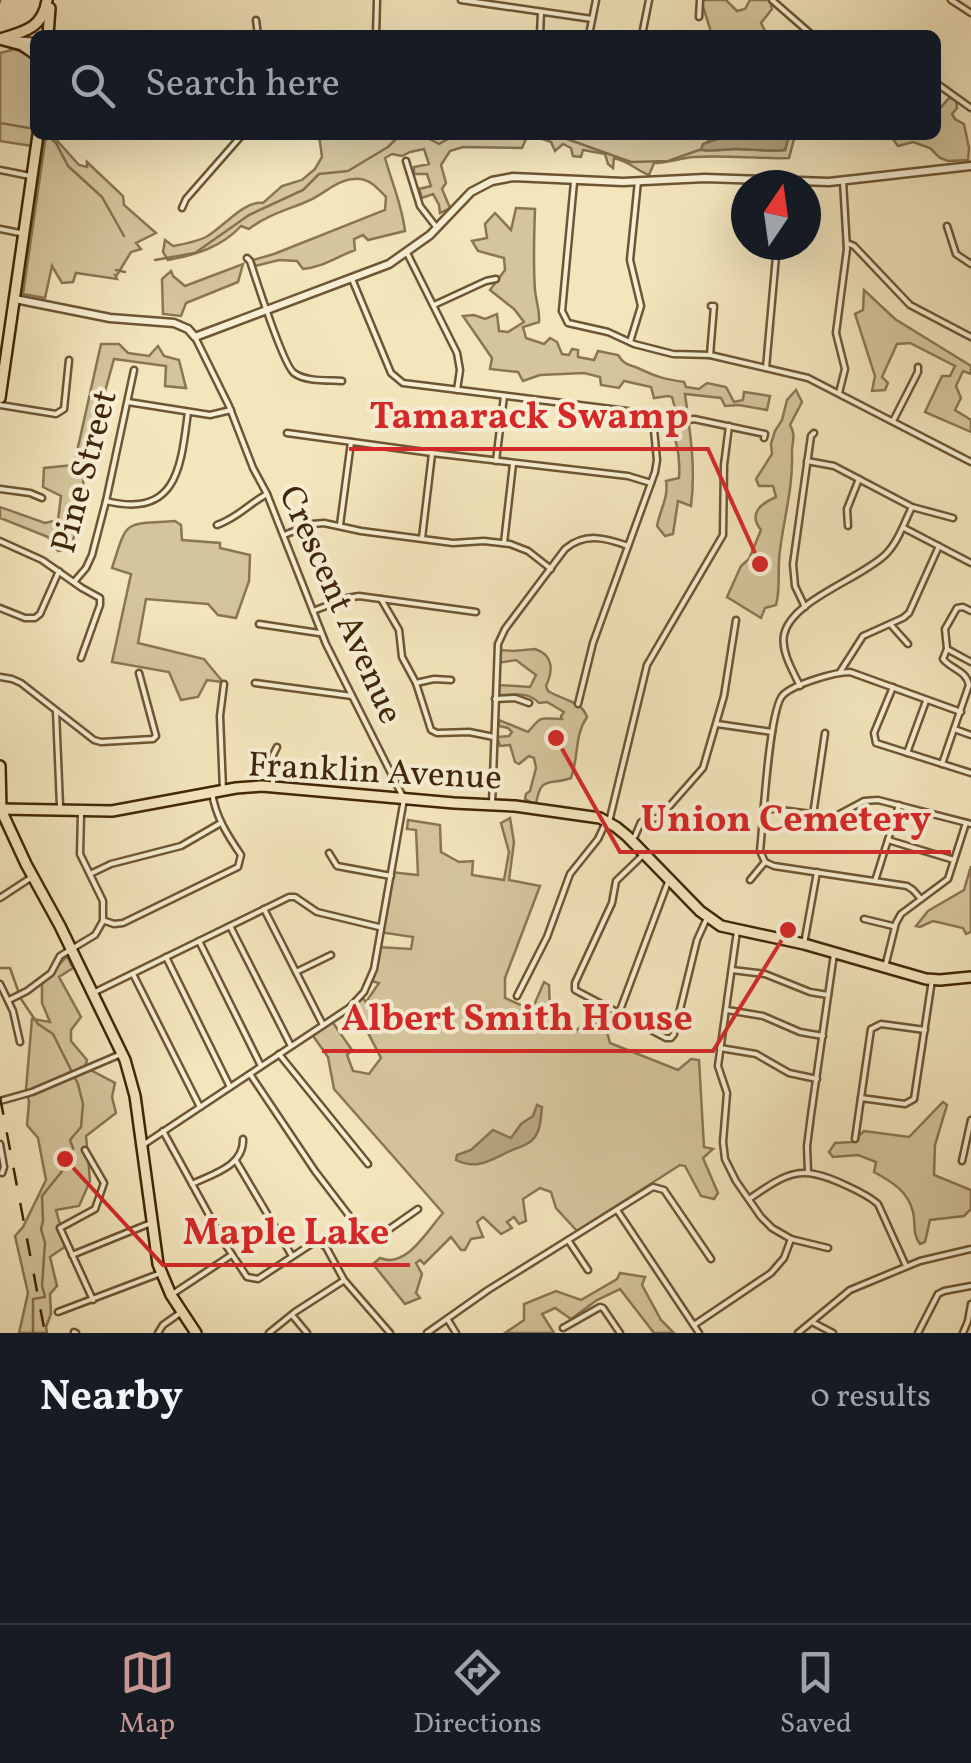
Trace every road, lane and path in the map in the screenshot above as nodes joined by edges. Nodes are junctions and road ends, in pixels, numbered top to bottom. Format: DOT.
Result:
graph roads {
  1 [pos="49,0"];
  2 [pos="378,0"];
  3 [pos="461,0"];
  4 [pos="596,0"];
  5 [pos="649,0"];
  6 [pos="700,0"];
  7 [pos="772,0"];
  8 [pos="952,0"];
  9 [pos="542,12"];
  10 [pos="971,12"];
  11 [pos="698,17"];
  12 [pos="592,19"];
  13 [pos="256,20"];
  14 [pos="48,30"];
  15 [pos="257,30"];
  16 [pos="376,30"];
  17 [pos="540,30"];
  18 [pos="590,30"];
  19 [pos="643,30"];
  20 [pos="806,30"];
  21 [pos="0,40"];
  22 [pos="30,43"];
  23 [pos="30,51"];
  24 [pos="941,87"];
  25 [pos="971,108"];
  26 [pos="37,140"];
  27 [pos="238,140"];
  28 [pos="406,161"];
  29 [pos="964,166"];
  30 [pos="0,170"];
  31 [pos="31,176"];
  32 [pos="574,180"];
  33 [pos="638,181"];
  34 [pos="843,181"];
  35 [pos="182,208"];
  36 [pos="947,226"];
  37 [pos="438,228"];
  38 [pos="0,229"];
  39 [pos="23,234"];
  40 [pos="847,243"];
  41 [pos="408,252"];
  42 [pos="247,258"];
  43 [pos="777,260"];
  44 [pos="971,264"];
  45 [pos="352,278"];
  46 [pos="496,279"];
  47 [pos="14,298"];
  48 [pos="434,305"];
  49 [pos="711,306"];
  50 [pos="267,310"];
  51 [pos="195,336"];
  52 [pos="971,337"];
  53 [pos="4,340"];
  54 [pos="630,342"];
  55 [pos="710,355"];
  56 [pos="69,360"];
  57 [pos="918,367"];
  58 [pos="766,368"];
  59 [pos="134,370"];
  60 [pos="342,381"];
  61 [pos="457,390"];
  62 [pos="839,394"];
  63 [pos="504,396"];
  64 [pos="0,398"];
  65 [pos="128,402"];
  66 [pos="231,410"];
  67 [pos="188,412"];
  68 [pos="892,421"];
  69 [pos="728,426"];
  70 [pos="655,427"];
  71 [pos="287,433"];
  72 [pos="814,434"];
  73 [pos="764,438"];
  74 [pos="351,442"];
  75 [pos="432,453"];
  76 [pos="496,460"];
  77 [pos="807,461"];
  78 [pos="513,462"];
  79 [pos="971,462"];
  80 [pos="859,480"];
  81 [pos="651,483"];
  82 [pos="0,488"];
  83 [pos="267,494"];
  84 [pos="42,498"];
  85 [pos="106,501"];
  86 [pos="912,507"];
  87 [pos="953,518"];
  88 [pos="217,525"];
  89 [pos="340,525"];
  90 [pos="848,526"];
  91 [pos="902,527"];
  92 [pos="284,535"];
  93 [pos="422,538"];
  94 [pos="0,541"];
  95 [pos="504,544"];
  96 [pos="628,546"];
  97 [pos="939,546"];
  98 [pos="971,562"];
  99 [pos="551,568"];
  100 [pos="59,572"];
  101 [pos="74,582"];
  102 [pos="381,599"];
  103 [pos="805,607"];
  104 [pos="0,608"];
  105 [pos="313,611"];
  106 [pos="971,611"];
  107 [pos="476,612"];
  108 [pos="736,620"];
  109 [pos="259,624"];
  110 [pos="891,624"];
  111 [pos="322,633"];
  112 [pos="908,644"];
  113 [pos="947,650"];
  114 [pos="81,658"];
  115 [pos="971,662"];
  116 [pos="840,672"];
  117 [pos="140,673"];
  118 [pos="0,678"];
  119 [pos="451,680"];
  120 [pos="254,683"];
  121 [pos="224,684"];
  122 [pos="416,684"];
  123 [pos="800,686"];
  124 [pos="893,688"];
  125 [pos="352,696"];
  126 [pos="495,698"];
  127 [pos="926,700"];
  128 [pos="530,702"];
  129 [pos="578,704"];
  130 [pos="56,711"];
  131 [pos="961,712"];
  132 [pos="717,724"];
  133 [pos="954,730"];
  134 [pos="772,732"];
  135 [pos="825,733"];
  136 [pos="971,736"];
  137 [pos="494,737"];
  138 [pos="276,747"];
  139 [pos="907,753"];
  140 [pos="942,764"];
  141 [pos="0,766"];
  142 [pos="971,773"];
  143 [pos="273,787"];
  144 [pos="217,791"];
  145 [pos="404,799"];
  146 [pos="492,804"];
  147 [pos="898,805"];
  148 [pos="765,808"];
  149 [pos="0,810"];
  150 [pos="60,811"];
  151 [pos="81,812"];
  152 [pos="813,815"];
  153 [pos="221,822"];
  154 [pos="607,822"];
  155 [pos="968,824"];
  156 [pos="627,837"];
  157 [pos="888,840"];
  158 [pos="328,853"];
  159 [pos="644,854"];
  160 [pos="954,860"];
  161 [pos="765,862"];
  162 [pos="817,872"];
  163 [pos="90,874"];
  164 [pos="391,876"];
  165 [pos="32,877"];
  166 [pos="669,880"];
  167 [pos="750,880"];
  168 [pos="875,881"];
  169 [pos="0,898"];
  170 [pos="921,899"];
  171 [pos="264,909"];
  172 [pos="707,918"];
  173 [pos="864,918"];
  174 [pos="103,920"];
  175 [pos="230,926"];
  176 [pos="895,926"];
  177 [pos="381,927"];
  178 [pos="737,931"];
  179 [pos="198,941"];
  180 [pos="804,944"];
  181 [pos="71,949"];
  182 [pos="834,953"];
  183 [pos="331,955"];
  184 [pos="166,958"];
  185 [pos="885,967"];
  186 [pos="731,970"];
  187 [pos="296,972"];
  188 [pos="133,974"];
  189 [pos="971,977"];
  190 [pos="932,980"];
  191 [pos="0,984"];
  192 [pos="93,994"];
  193 [pos="517,996"];
  194 [pos="828,996"];
  195 [pos="9,1000"];
  196 [pos="726,1010"];
  197 [pos="618,1013"];
  198 [pos="323,1025"];
  199 [pos="925,1030"];
  200 [pos="823,1036"];
  201 [pos="20,1042"];
  202 [pos="291,1046"];
  203 [pos="720,1048"];
  204 [pos="122,1054"];
  205 [pos="279,1054"];
  206 [pos="261,1066"];
  207 [pos="250,1074"];
  208 [pos="816,1079"];
  209 [pos="230,1087"];
  210 [pos="861,1098"];
  211 [pos="0,1101"];
  212 [pos="200,1107"];
  213 [pos="971,1120"];
  214 [pos="164,1131"];
  215 [pos="244,1139"];
  216 [pos="855,1139"];
  217 [pos="0,1144"];
  218 [pos="142,1146"];
  219 [pos="84,1150"];
  220 [pos="236,1161"];
  221 [pos="962,1161"];
  222 [pos="368,1164"];
  223 [pos="808,1172"];
  224 [pos="2,1173"];
  225 [pos="192,1184"];
  226 [pos="749,1199"];
  227 [pos="418,1209"];
  228 [pos="616,1210"];
  229 [pos="152,1222"];
  230 [pos="791,1239"];
  231 [pos="568,1240"];
  232 [pos="828,1248"];
  233 [pos="971,1249"];
  234 [pos="72,1255"];
  235 [pos="232,1255"];
  236 [pos="292,1256"];
  237 [pos="711,1259"];
  238 [pos="906,1266"];
  239 [pos="588,1270"];
  240 [pos="161,1273"];
  241 [pos="344,1280"];
  242 [pos="971,1286"];
  243 [pos="171,1295"];
  244 [pos="93,1300"];
  245 [pos="971,1304"];
  246 [pos="58,1312"];
  247 [pos="182,1312"];
  248 [pos="292,1314"];
  249 [pos="448,1320"];
  250 [pos="812,1322"];
  251 [pos="694,1325"];
  252 [pos="563,1328"];
  253 [pos="158,1333"];
  254 [pos="196,1333"];
  255 [pos="269,1333"];
  256 [pos="307,1333"];
  257 [pos="390,1333"];
  258 [pos="427,1333"];
  259 [pos="456,1333"];
  260 [pos="620,1333"];
  261 [pos="699,1333"];
  262 [pos="798,1333"];
  263 [pos="834,1333"];
  264 [pos="918,1333"];
  265 [pos="963,1333"];
  1 -- 14 [label="main road"];
  1 -- 21 [label="main road"];
  2 -- 16 [label="street"];
  3 -- 9 [label="street"];
  4 -- 12 [label="street"];
  5 -- 19 [label="street"];
  6 -- 11 [label="street"];
  7 -- 20 [label="street"];
  8 -- 10 [label="street"];
  9 -- 12 [label="street"];
  9 -- 17 [label="street"];
  12 -- 18 [label="street"];
  13 -- 15 [label="street"];
  21 -- 22 [label="street"];
  21 -- 23 [label="main road"];
  24 -- 25 [label="street"];
  26 -- 31 [label="main road"];
  27 -- 35 [label="street"];
  28 -- 37 [label="street"];
  29 -- 34 [label="street"];
  30 -- 31 [label="street"];
  31 -- 39 [label="main road"];
  32 -- 33 [label="street"];
  32 -- 37 [label="street"];
  32 -- 54 [label="street"];
  33 -- 34 [label="street"];
  33 -- 54 [label="street"];
  34 -- 40 [label="street"];
  36 -- 44 [label="street"];
  37 -- 41 [label="street"];
  38 -- 39 [label="street"];
  39 -- 47 [label="main road"];
  40 -- 52 [label="street"];
  40 -- 62 [label="street"];
  41 -- 45 [label="street"];
  41 -- 48 [label="street"];
  42 -- 50 [label="street"];
  43 -- 58 [label="street"];
  45 -- 50 [label="street"];
  45 -- 61 [label="street"];
  46 -- 48 [label="street"];
  47 -- 51 [label="street"];
  47 -- 53 [label="main road"];
  48 -- 61 [label="street"];
  49 -- 55 [label="street"];
  50 -- 51 [label="street"];
  50 -- 60 [label="street"];
  51 -- 66 [label="street, Crescent Avenue"];
  53 -- 64 [label="main road"];
  54 -- 55 [label="street"];
  55 -- 58 [label="street"];
  56 -- 64 [label="street"];
  57 -- 68 [label="street"];
  58 -- 62 [label="street"];
  59 -- 65 [label="street, Pine Street"];
  61 -- 63 [label="street"];
  62 -- 68 [label="street"];
  63 -- 70 [label="street"];
  63 -- 76 [label="street"];
  65 -- 67 [label="street"];
  65 -- 85 [label="street, Pine Street"];
  66 -- 67 [label="street"];
  66 -- 83 [label="street, Crescent Avenue"];
  67 -- 85 [label="street"];
  68 -- 79 [label="street"];
  69 -- 70 [label="street"];
  69 -- 73 [label="street"];
  69 -- 154 [label="street"];
  70 -- 81 [label="street"];
  71 -- 74 [label="street"];
  72 -- 77 [label="street"];
  74 -- 75 [label="street"];
  74 -- 89 [label="street"];
  75 -- 76 [label="street"];
  75 -- 93 [label="street"];
  76 -- 78 [label="street"];
  77 -- 80 [label="street"];
  77 -- 103 [label="street"];
  78 -- 81 [label="street"];
  78 -- 95 [label="street"];
  80 -- 86 [label="street"];
  80 -- 90 [label="street"];
  81 -- 96 [label="street"];
  82 -- 84 [label="street"];
  83 -- 88 [label="street"];
  83 -- 92 [label="street, Crescent Avenue"];
  85 -- 101 [label="street, Pine Street"];
  86 -- 87 [label="street"];
  86 -- 91 [label="street"];
  89 -- 92 [label="street"];
  89 -- 93 [label="street"];
  91 -- 97 [label="street"];
  91 -- 103 [label="street"];
  92 -- 105 [label="street, Crescent Avenue"];
  93 -- 95 [label="street"];
  94 -- 100 [label="street"];
  95 -- 99 [label="street"];
  96 -- 99 [label="street"];
  96 -- 129 [label="street"];
  97 -- 98 [label="street"];
  97 -- 110 [label="street"];
  99 -- 126 [label="street"];
  100 -- 101 [label="street"];
  100 -- 104 [label="street"];
  101 -- 114 [label="street"];
  102 -- 105 [label="street"];
  102 -- 107 [label="street"];
  102 -- 122 [label="street"];
  103 -- 123 [label="street"];
  105 -- 111 [label="street, Crescent Avenue"];
  106 -- 113 [label="street"];
  108 -- 132 [label="street"];
  109 -- 111 [label="street"];
  110 -- 112 [label="street"];
  110 -- 116 [label="street"];
  111 -- 125 [label="street, Crescent Avenue"];
  113 -- 115 [label="street"];
  113 -- 131 [label="street"];
  116 -- 123 [label="street"];
  116 -- 124 [label="street"];
  117 -- 130 [label="street"];
  118 -- 130 [label="street"];
  119 -- 122 [label="street"];
  120 -- 125 [label="street"];
  121 -- 144 [label="street"];
  122 -- 137 [label="street"];
  123 -- 134 [label="street"];
  124 -- 127 [label="street"];
  124 -- 139 [label="street"];
  125 -- 145 [label="street, Crescent Avenue"];
  126 -- 128 [label="street"];
  126 -- 137 [label="street"];
  127 -- 131 [label="street"];
  127 -- 139 [label="street"];
  130 -- 150 [label="street"];
  131 -- 133 [label="street"];
  132 -- 134 [label="street"];
  132 -- 156 [label="street"];
  133 -- 136 [label="street"];
  133 -- 140 [label="street"];
  134 -- 148 [label="street"];
  135 -- 152 [label="street"];
  137 -- 146 [label="street"];
  138 -- 143 [label="street"];
  139 -- 140 [label="street"];
  140 -- 142 [label="street"];
  141 -- 149 [label="main road"];
  143 -- 144 [label="main road, Franklin Avenue"];
  143 -- 145 [label="main road, Franklin Avenue"];
  144 -- 151 [label="main road, Franklin Avenue"];
  144 -- 153 [label="street"];
  145 -- 146 [label="main road, Franklin Avenue"];
  145 -- 164 [label="street"];
  146 -- 154 [label="main road, Franklin Avenue"];
  147 -- 152 [label="street"];
  147 -- 155 [label="street"];
  147 -- 157 [label="street"];
  148 -- 152 [label="street"];
  148 -- 161 [label="street"];
  149 -- 150 [label="main road, Franklin Avenue"];
  149 -- 165 [label="main road"];
  150 -- 151 [label="main road, Franklin Avenue"];
  151 -- 163 [label="street"];
  153 -- 163 [label="street"];
  153 -- 174 [label="street"];
  154 -- 156 [label="main road, Franklin Avenue"];
  154 -- 193 [label="street"];
  155 -- 160 [label="street"];
  156 -- 159 [label="main road, Franklin Avenue"];
  157 -- 160 [label="street"];
  157 -- 168 [label="street"];
  158 -- 164 [label="street"];
  159 -- 166 [label="main road, Franklin Avenue"];
  159 -- 197 [label="street"];
  160 -- 170 [label="street"];
  161 -- 162 [label="street"];
  161 -- 167 [label="street"];
  162 -- 168 [label="street"];
  162 -- 180 [label="street"];
  163 -- 174 [label="street"];
  164 -- 177 [label="street"];
  165 -- 169 [label="street"];
  165 -- 181 [label="main road"];
  166 -- 172 [label="main road, Franklin Avenue"];
  166 -- 197 [label="street"];
  168 -- 170 [label="street"];
  170 -- 176 [label="street"];
  171 -- 175 [label="street"];
  171 -- 177 [label="street"];
  171 -- 187 [label="street"];
  172 -- 178 [label="main road"];
  172 -- 197 [label="street"];
  173 -- 176 [label="street"];
  174 -- 181 [label="street"];
  175 -- 179 [label="street"];
  175 -- 202 [label="street"];
  176 -- 185 [label="street"];
  177 -- 198 [label="street"];
  178 -- 180 [label="main road"];
  178 -- 186 [label="street"];
  179 -- 184 [label="street"];
  179 -- 206 [label="street"];
  180 -- 182 [label="main road"];
  181 -- 192 [label="main road"];
  181 -- 195 [label="street"];
  182 -- 185 [label="main road"];
  182 -- 194 [label="street"];
  183 -- 187 [label="street"];
  184 -- 188 [label="street"];
  184 -- 209 [label="street"];
  185 -- 190 [label="main road"];
  186 -- 194 [label="street"];
  186 -- 196 [label="street"];
  187 -- 198 [label="street"];
  188 -- 192 [label="street"];
  188 -- 212 [label="street"];
  189 -- 190 [label="main road"];
  190 -- 199 [label="street"];
  191 -- 195 [label="street"];
  192 -- 204 [label="main road"];
  194 -- 200 [label="street"];
  195 -- 201 [label="street"];
  196 -- 200 [label="street"];
  196 -- 203 [label="street"];
  198 -- 202 [label="street"];
  199 -- 210 [label="street"];
  199 -- 210 [label="street"];
  200 -- 208 [label="street"];
  202 -- 205 [label="street"];
  203 -- 208 [label="street"];
  203 -- 226 [label="street"];
  204 -- 211 [label="street"];
  204 -- 218 [label="main road"];
  205 -- 206 [label="street"];
  205 -- 222 [label="street"];
  206 -- 207 [label="street"];
  207 -- 209 [label="street"];
  207 -- 227 [label="street"];
  208 -- 223 [label="street"];
  209 -- 212 [label="street"];
  210 -- 216 [label="street"];
  212 -- 214 [label="street"];
  213 -- 221 [label="street"];
  214 -- 218 [label="street"];
  214 -- 225 [label="street"];
  215 -- 220 [label="street"];
  217 -- 224 [label="street"];
  218 -- 229 [label="main road"];
  219 -- 234 [label="street"];
  220 -- 225 [label="street"];
  220 -- 236 [label="street"];
  223 -- 226 [label="street"];
  223 -- 238 [label="street"];
  225 -- 235 [label="street"];
  226 -- 230 [label="street"];
  228 -- 231 [label="street"];
  228 -- 237 [label="street"];
  228 -- 251 [label="street"];
  229 -- 234 [label="street"];
  229 -- 240 [label="main road"];
  230 -- 232 [label="street"];
  230 -- 251 [label="street"];
  231 -- 239 [label="street"];
  231 -- 249 [label="street"];
  233 -- 238 [label="street"];
  234 -- 244 [label="street"];
  235 -- 236 [label="street"];
  235 -- 243 [label="street"];
  236 -- 241 [label="street"];
  238 -- 250 [label="street"];
  240 -- 243 [label="main road"];
  240 -- 244 [label="street"];
  241 -- 248 [label="street"];
  241 -- 257 [label="street"];
  242 -- 264 [label="street"];
  243 -- 247 [label="main road"];
  244 -- 246 [label="street"];
  245 -- 265 [label="street"];
  247 -- 253 [label="street"];
  247 -- 254 [label="main road"];
  248 -- 255 [label="street"];
  248 -- 256 [label="street"];
  249 -- 258 [label="street"];
  249 -- 259 [label="street"];
  250 -- 262 [label="street"];
  250 -- 263 [label="street"];
  251 -- 261 [label="street"];
  252 -- 260 [label="street"];
}
